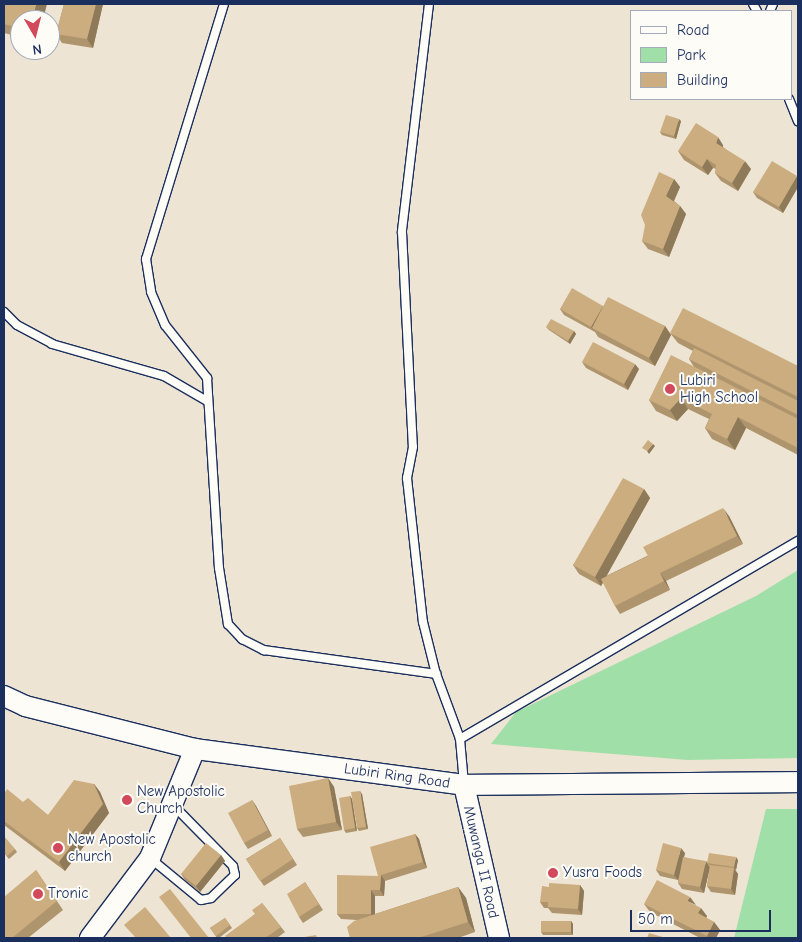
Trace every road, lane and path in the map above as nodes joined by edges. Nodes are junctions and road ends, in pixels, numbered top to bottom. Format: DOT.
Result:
graph roads {
  1 [pos="224,4"];
  2 [pos="429,4"];
  3 [pos="789,100"];
  4 [pos="798,121"];
  5 [pos="4,312"];
  6 [pos="207,401"];
  7 [pos="798,541"];
  8 [pos="436,674"];
  9 [pos="4,696"];
  10 [pos="460,740"];
  11 [pos="195,749"];
  12 [pos="798,782"];
  13 [pos="464,785"];
  14 [pos="173,805"];
  15 [pos="150,858"];
  16 [pos="90,938"];
  17 [pos="499,938"];
  1 -- 6 [label="lane"];
  2 -- 8 [label="lane"];
  3 -- 4 [label="lane"];
  5 -- 6 [label="lane"];
  6 -- 8 [label="lane"];
  7 -- 10 [label="lane"];
  8 -- 10 [label="lane"];
  9 -- 11 [label="main road, Lubiri Ring Road"];
  10 -- 13 [label="lane"];
  11 -- 13 [label="main road, Lubiri Ring Road"];
  11 -- 14 [label="main road"];
  12 -- 13 [label="main road, Lubiri Ring Road"];
  13 -- 17 [label="main road, Muwanga II Road"];
  14 -- 15 [label="main road"];
  14 -- 15 [label="lane"];
  15 -- 16 [label="main road"];
}
